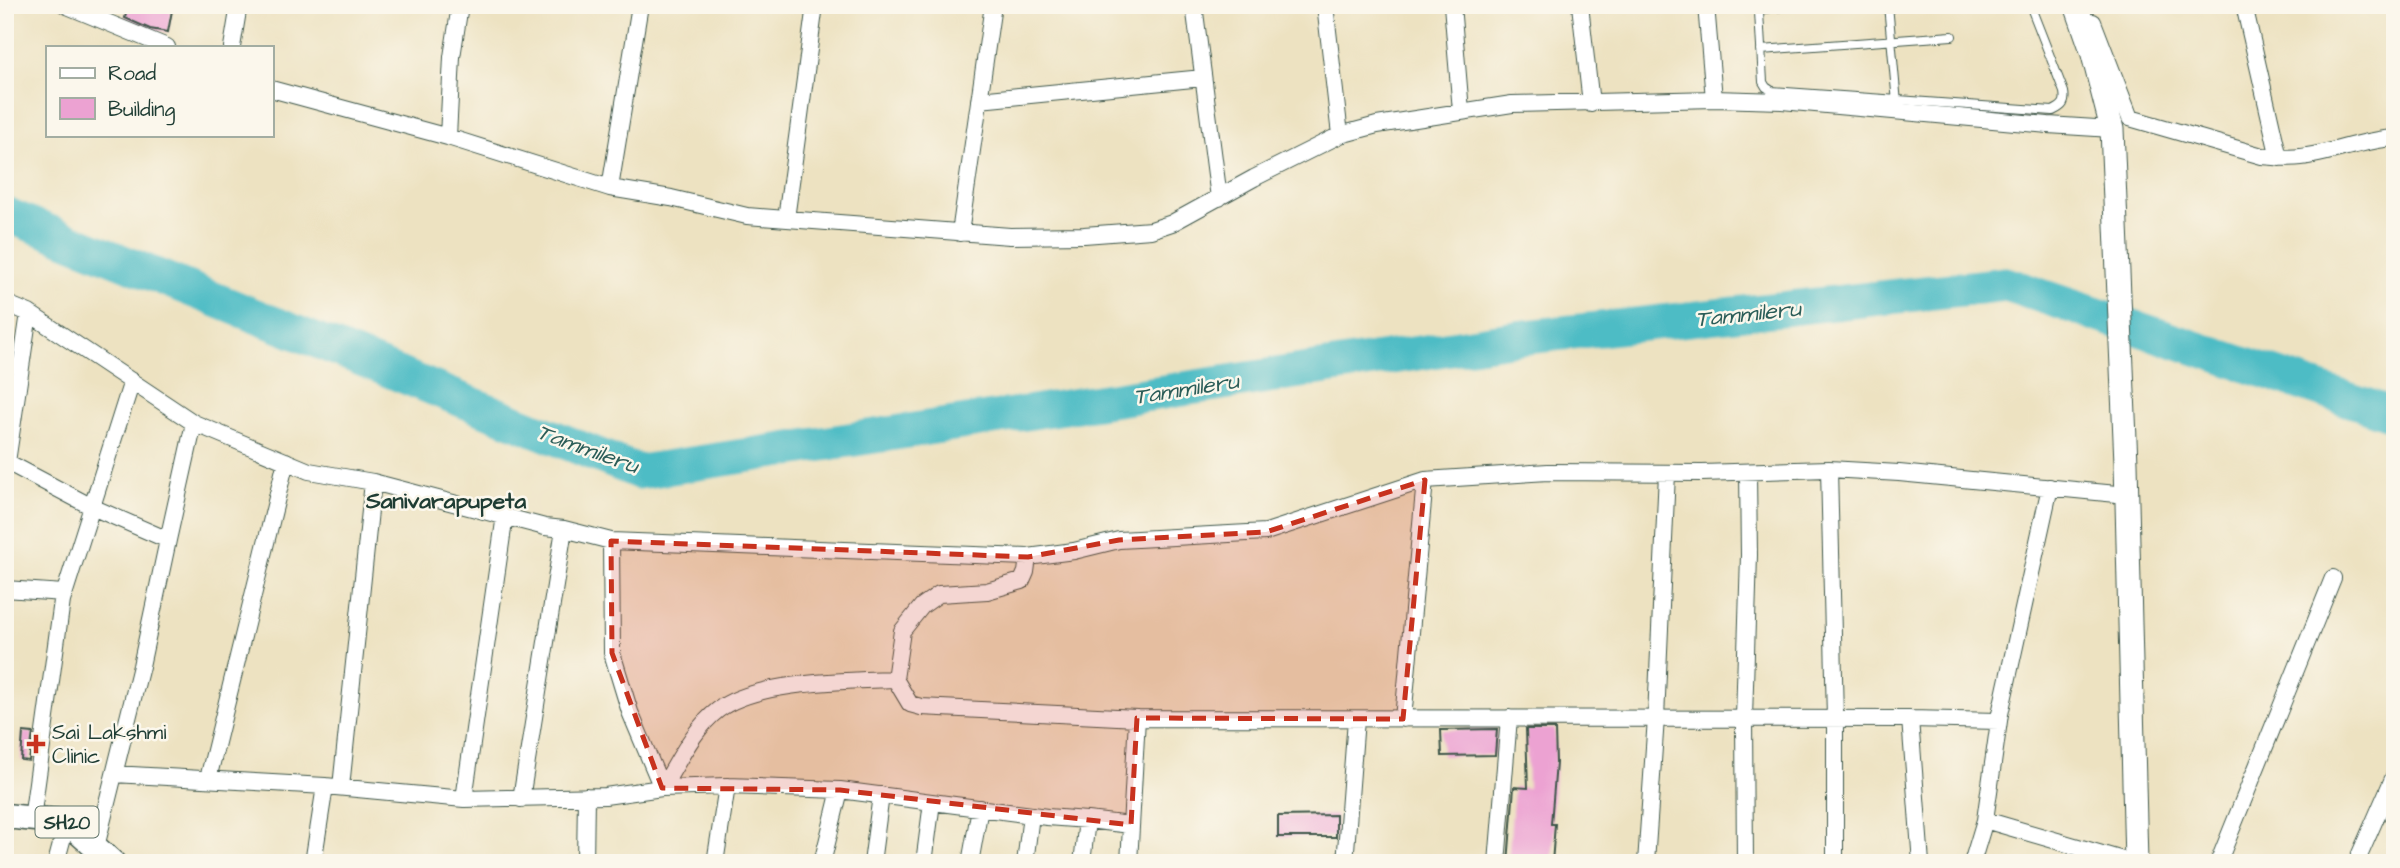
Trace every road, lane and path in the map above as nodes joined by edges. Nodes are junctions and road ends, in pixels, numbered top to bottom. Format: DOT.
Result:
graph roads {
  1 [pos="65,5"];
  2 [pos="239,5"];
  3 [pos="460,5"];
  4 [pos="640,5"];
  5 [pos="815,5"];
  6 [pos="993,5"];
  7 [pos="1194,5"];
  8 [pos="1325,5"];
  9 [pos="1452,5"];
  10 [pos="1580,5"];
  11 [pos="1706,5"];
  12 [pos="1800,5"];
  13 [pos="1888,5"];
  14 [pos="2030,5"];
  15 [pos="2076,5"];
  16 [pos="2087,5"];
  17 [pos="2244,5"];
  18 [pos="82,8"];
  19 [pos="1952,36"];
  20 [pos="1891,41"];
  21 [pos="165,46"];
  22 [pos="232,46"];
  23 [pos="1760,50"];
  24 [pos="1203,78"];
  25 [pos="273,90"];
  26 [pos="1714,99"];
  27 [pos="979,100"];
  28 [pos="1591,104"];
  29 [pos="1898,104"];
  30 [pos="1461,111"];
  31 [pos="2112,129"];
  32 [pos="1340,135"];
  33 [pos="448,138"];
  34 [pos="2395,138"];
  35 [pos="2280,158"];
  36 [pos="610,188"];
  37 [pos="1219,198"];
  38 [pos="786,219"];
  39 [pos="960,233"];
  40 [pos="5,303"];
  41 [pos="29,313"];
  42 [pos="132,381"];
  43 [pos="194,423"];
  44 [pos="286,461"];
  45 [pos="6,462"];
  46 [pos="1829,469"];
  47 [pos="1748,472"];
  48 [pos="1667,473"];
  49 [pos="1425,480"];
  50 [pos="373,482"];
  51 [pos="2050,487"];
  52 [pos="2127,495"];
  53 [pos="92,507"];
  54 [pos="505,515"];
  55 [pos="564,528"];
  56 [pos="168,540"];
  57 [pos="611,541"];
  58 [pos="1028,557"];
  59 [pos="2333,578"];
  60 [pos="5,589"];
  61 [pos="64,593"];
  62 [pos="895,680"];
  63 [pos="1137,718"];
  64 [pos="1509,718"];
  65 [pos="1656,718"];
  66 [pos="1744,718"];
  67 [pos="1835,718"];
  68 [pos="1356,719"];
  69 [pos="1402,719"];
  70 [pos="1910,719"];
  71 [pos="1999,721"];
  72 [pos="114,774"];
  73 [pos="2395,774"];
  74 [pos="208,779"];
  75 [pos="727,786"];
  76 [pos="333,787"];
  77 [pos="662,788"];
  78 [pos="840,790"];
  79 [pos="881,795"];
  80 [pos="586,796"];
  81 [pos="464,799"];
  82 [pos="521,799"];
  83 [pos="932,802"];
  84 [pos="980,808"];
  85 [pos="1031,815"];
  86 [pos="5,816"];
  87 [pos="32,819"];
  88 [pos="1087,820"];
  89 [pos="1985,820"];
  90 [pos="67,822"];
  91 [pos="1131,825"];
  92 [pos="104,855"];
  93 [pos="56,863"];
  94 [pos="313,863"];
  95 [pos="585,863"];
  96 [pos="715,863"];
  97 [pos="822,863"];
  98 [pos="872,863"];
  99 [pos="923,863"];
  100 [pos="970,863"];
  101 [pos="1025,863"];
  102 [pos="1082,863"];
  103 [pos="1129,863"];
  104 [pos="1345,863"];
  105 [pos="1497,863"];
  106 [pos="1646,863"];
  107 [pos="1745,863"];
  108 [pos="1835,863"];
  109 [pos="1922,863"];
  110 [pos="1972,863"];
  111 [pos="2135,863"];
  112 [pos="2218,863"];
  113 [pos="2356,863"];
  1 -- 18 [label="street"];
  2 -- 22 [label="street"];
  3 -- 33 [label="street"];
  4 -- 36 [label="street"];
  5 -- 38 [label="street"];
  6 -- 27 [label="street"];
  7 -- 24 [label="street"];
  8 -- 32 [label="street"];
  9 -- 30 [label="street"];
  10 -- 28 [label="street"];
  11 -- 26 [label="street"];
  12 -- 23 [label="lane"];
  13 -- 20 [label="lane"];
  14 -- 29 [label="lane"];
  15 -- 31 [label="main road"];
  16 -- 35 [label="street"];
  17 -- 35 [label="street"];
  18 -- 21 [label="street"];
  19 -- 20 [label="lane"];
  20 -- 23 [label="lane"];
  20 -- 29 [label="lane"];
  23 -- 29 [label="lane"];
  24 -- 27 [label="street"];
  24 -- 37 [label="street"];
  25 -- 33 [label="street"];
  26 -- 28 [label="street"];
  26 -- 29 [label="street"];
  27 -- 39 [label="street"];
  28 -- 30 [label="street"];
  29 -- 31 [label="street"];
  30 -- 32 [label="street"];
  31 -- 52 [label="main road"];
  32 -- 37 [label="street"];
  33 -- 36 [label="street"];
  34 -- 35 [label="street"];
  36 -- 38 [label="street"];
  37 -- 39 [label="street"];
  38 -- 39 [label="street"];
  40 -- 41 [label="street"];
  41 -- 42 [label="street"];
  41 -- 45 [label="street"];
  42 -- 43 [label="street"];
  42 -- 53 [label="street"];
  43 -- 44 [label="street"];
  43 -- 56 [label="street"];
  44 -- 50 [label="street"];
  44 -- 74 [label="street"];
  45 -- 53 [label="street"];
  46 -- 47 [label="street"];
  46 -- 51 [label="street"];
  46 -- 67 [label="street"];
  47 -- 48 [label="street"];
  47 -- 66 [label="street"];
  48 -- 49 [label="street"];
  48 -- 65 [label="street"];
  49 -- 58 [label="street"];
  49 -- 69 [label="street"];
  50 -- 54 [label="street"];
  50 -- 76 [label="street"];
  51 -- 52 [label="street"];
  51 -- 71 [label="street"];
  52 -- 111 [label="main road"];
  53 -- 56 [label="street"];
  53 -- 61 [label="street"];
  54 -- 55 [label="street"];
  54 -- 81 [label="street"];
  55 -- 57 [label="street"];
  55 -- 82 [label="street"];
  56 -- 72 [label="street"];
  57 -- 58 [label="street"];
  57 -- 77 [label="street"];
  58 -- 62 [label="street"];
  59 -- 112 [label="street"];
  60 -- 61 [label="street"];
  61 -- 87 [label="street"];
  62 -- 63 [label="street"];
  62 -- 77 [label="street"];
  63 -- 68 [label="street"];
  63 -- 91 [label="street"];
  64 -- 65 [label="street"];
  64 -- 69 [label="street"];
  64 -- 105 [label="street"];
  65 -- 66 [label="street"];
  65 -- 106 [label="street"];
  66 -- 67 [label="street"];
  66 -- 107 [label="street"];
  67 -- 70 [label="street"];
  67 -- 108 [label="street"];
  68 -- 69 [label="street"];
  68 -- 104 [label="street"];
  70 -- 71 [label="street"];
  70 -- 109 [label="street"];
  71 -- 89 [label="street"];
  72 -- 74 [label="street"];
  72 -- 92 [label="street"];
  73 -- 113 [label="street"];
  74 -- 76 [label="street"];
  75 -- 77 [label="street"];
  75 -- 78 [label="street"];
  75 -- 96 [label="street"];
  76 -- 81 [label="street"];
  76 -- 94 [label="street"];
  77 -- 80 [label="street"];
  78 -- 79 [label="street"];
  78 -- 97 [label="street"];
  79 -- 83 [label="street"];
  79 -- 98 [label="street"];
  80 -- 82 [label="street"];
  80 -- 95 [label="street"];
  81 -- 82 [label="street"];
  83 -- 84 [label="street"];
  83 -- 99 [label="street"];
  84 -- 85 [label="street"];
  84 -- 100 [label="street"];
  85 -- 88 [label="street"];
  85 -- 101 [label="street"];
  86 -- 87 [label="main road, SH20"];
  87 -- 90 [label="main road, SH20"];
  88 -- 91 [label="street"];
  88 -- 102 [label="street"];
  89 -- 110 [label="street"];
  89 -- 111 [label="street"];
  90 -- 92 [label="main road, SH20"];
  90 -- 93 [label="street"];
  91 -- 103 [label="street"];
}
